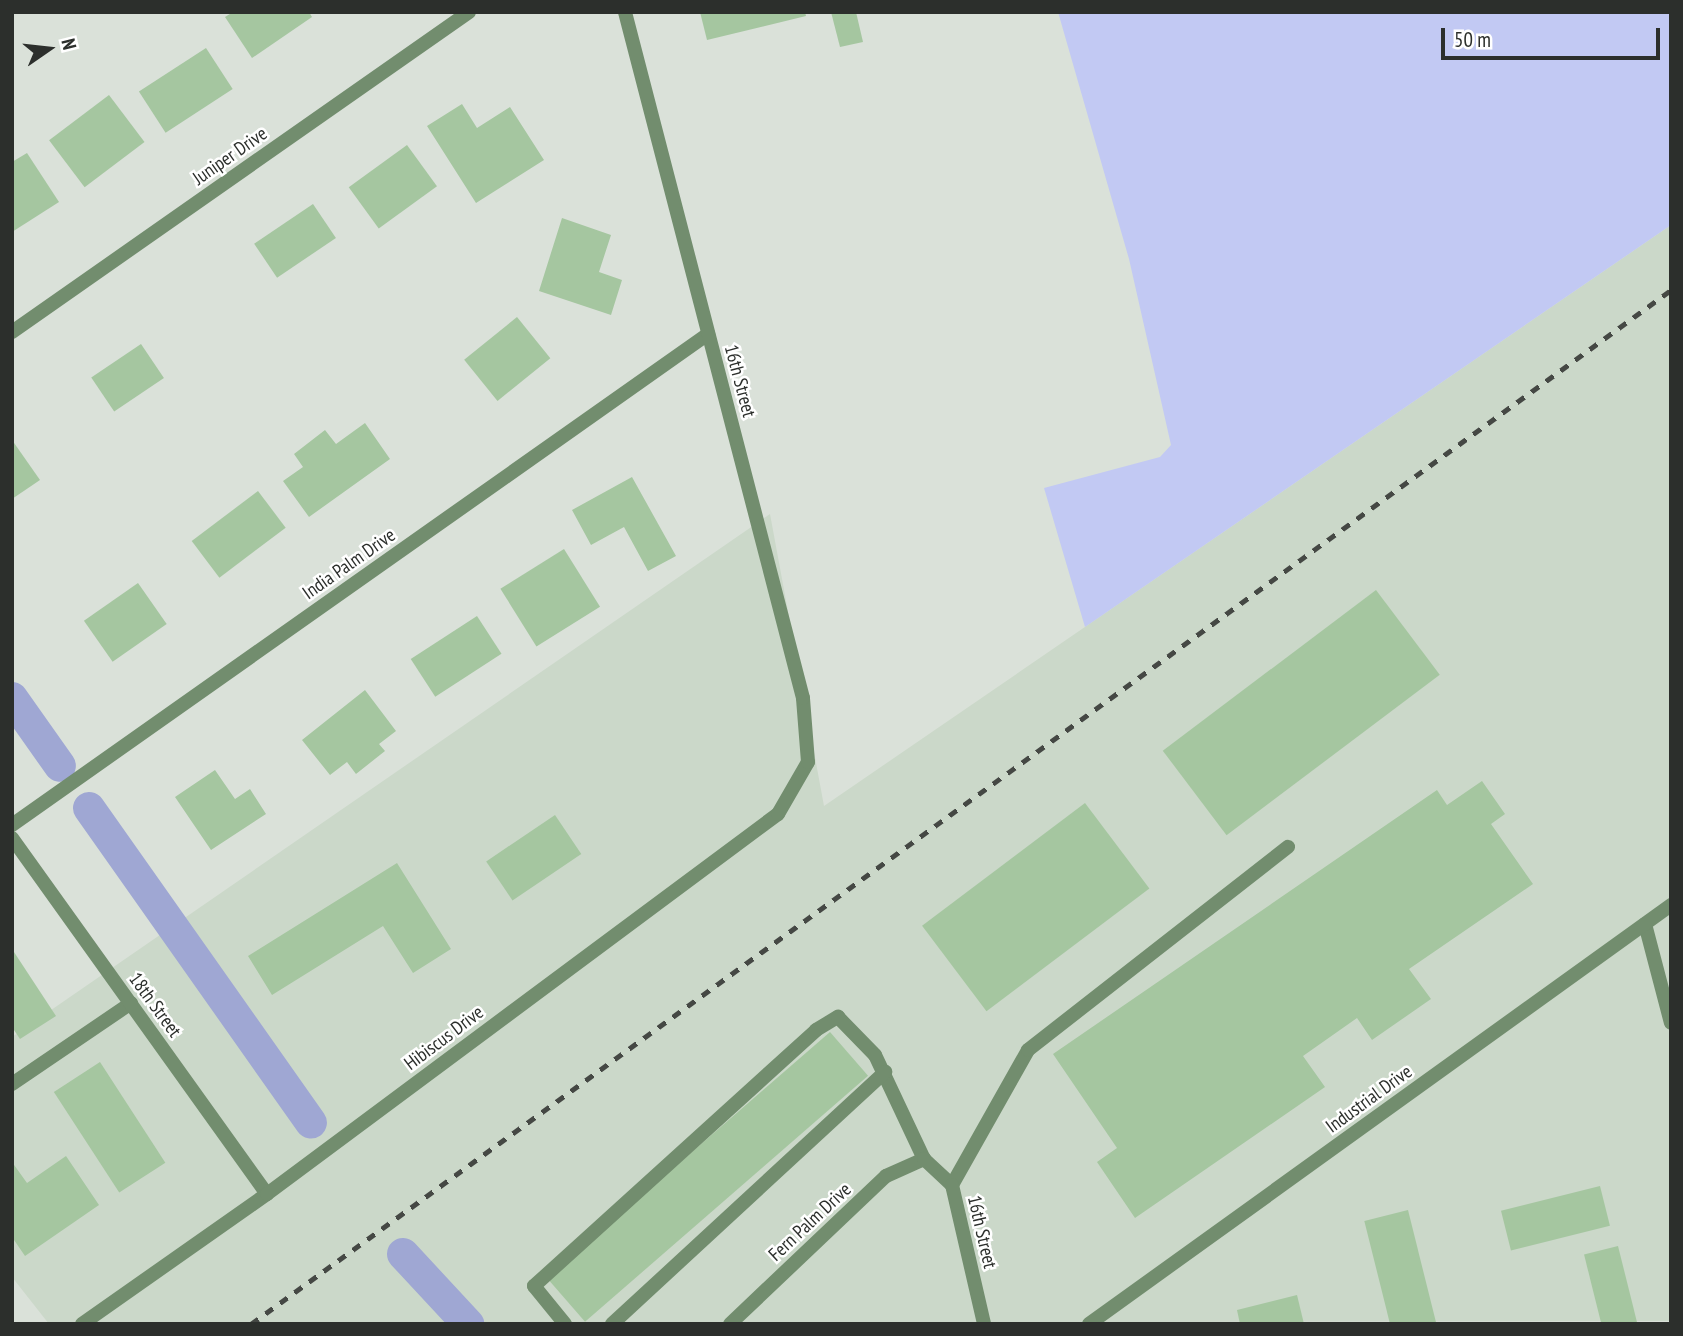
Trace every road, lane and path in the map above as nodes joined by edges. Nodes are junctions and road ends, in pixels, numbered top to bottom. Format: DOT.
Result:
graph roads {
  1 [pos="469,12"];
  2 [pos="625,12"];
  3 [pos="12,332"];
  4 [pos="708,334"];
  5 [pos="808,762"];
  6 [pos="12,825"];
  7 [pos="12,838"];
  8 [pos="1288,846"];
  9 [pos="1671,905"];
  10 [pos="1645,924"];
  11 [pos="131,1003"];
  12 [pos="1671,1023"];
  13 [pos="885,1072"];
  14 [pos="12,1084"];
  15 [pos="924,1159"];
  16 [pos="952,1185"];
  17 [pos="267,1194"];
  18 [pos="82,1324"];
  19 [pos="565,1324"];
  20 [pos="612,1324"];
  21 [pos="730,1324"];
  22 [pos="984,1324"];
  23 [pos="1089,1324"];
  1 -- 3 [label="street, Juniper Drive"];
  2 -- 4 [label="street, 16th Street"];
  4 -- 5 [label="street, 16th Street"];
  4 -- 6 [label="street, India Palm Drive"];
  5 -- 17 [label="street, Hibiscus Drive"];
  7 -- 11 [label="street, 18th Street"];
  8 -- 16 [label="street"];
  9 -- 10 [label="street, Industrial Drive"];
  10 -- 12 [label="street"];
  10 -- 23 [label="street, Industrial Drive"];
  11 -- 14 [label="street"];
  11 -- 17 [label="street, 18th Street"];
  13 -- 15 [label="street"];
  13 -- 19 [label="street"];
  13 -- 20 [label="street"];
  15 -- 16 [label="street, 16th Street"];
  15 -- 21 [label="street, Fern Palm Drive"];
  16 -- 22 [label="street, 16th Street"];
  17 -- 18 [label="street, Hibiscus Drive"];
}
